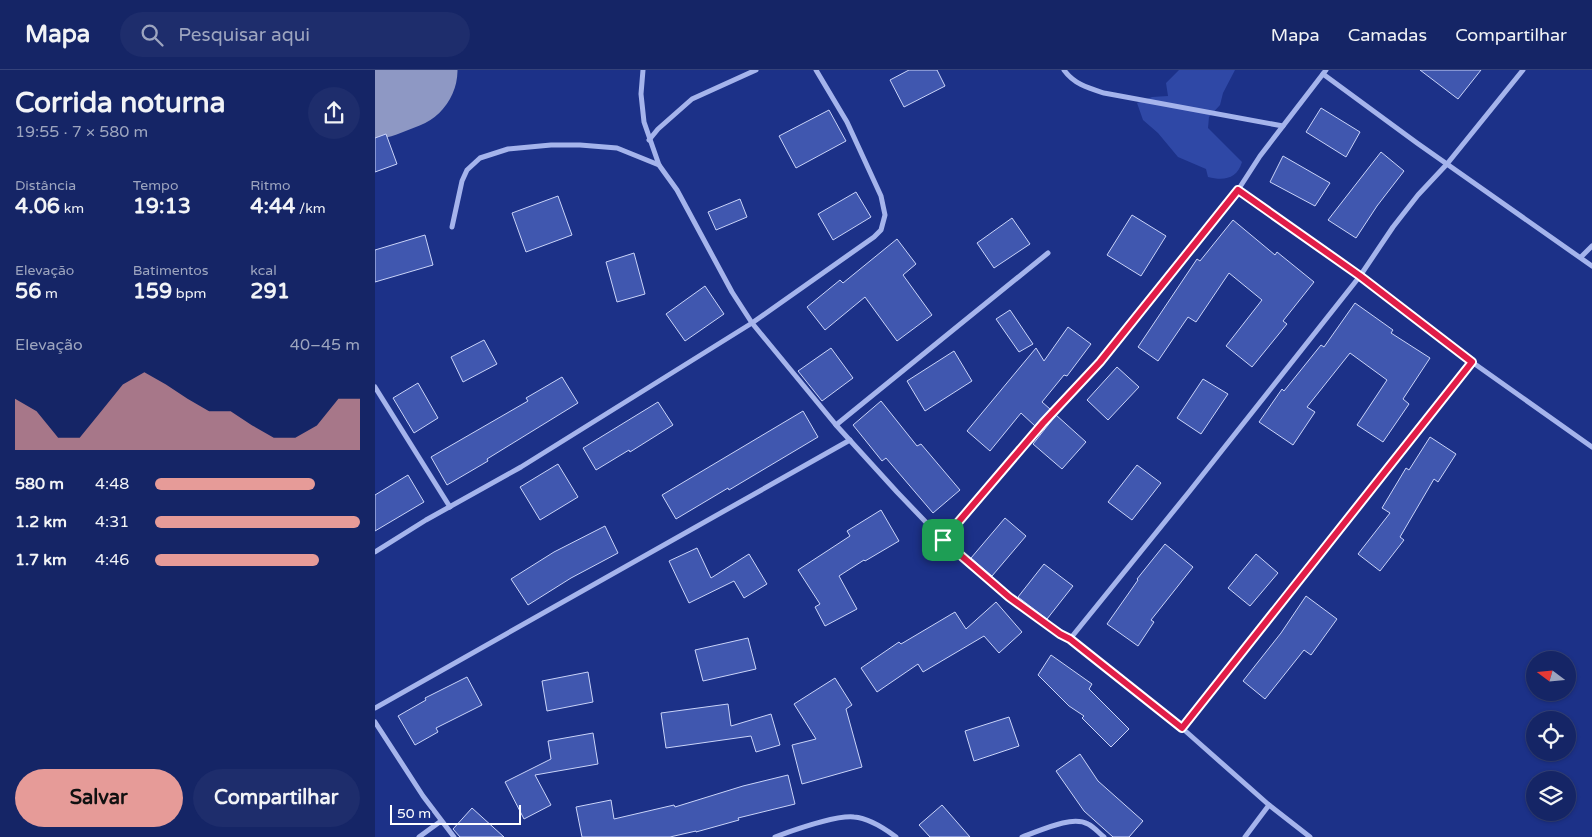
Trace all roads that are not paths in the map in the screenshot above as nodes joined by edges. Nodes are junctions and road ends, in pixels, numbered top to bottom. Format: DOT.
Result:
graph roads {
  1 [pos="643,70"];
  2 [pos="756,70"];
  3 [pos="816,70"];
  4 [pos="1063,70"];
  5 [pos="1523,70"];
  6 [pos="1324,72"];
  7 [pos="1283,126"];
  8 [pos="649,140"];
  9 [pos="1447,164"];
  10 [pos="659,165"];
  11 [pos="1238,190"];
  12 [pos="452,227"];
  13 [pos="1592,246"];
  14 [pos="1048,253"];
  15 [pos="1581,257"];
  16 [pos="1592,266"];
  17 [pos="1360,276"];
  18 [pos="752,323"];
  19 [pos="1472,362"];
  20 [pos="375,387"];
  21 [pos="836,425"];
  22 [pos="850,440"];
  23 [pos="1592,447"];
  24 [pos="450,507"];
  25 [pos="943,540"];
  26 [pos="375,552"];
  27 [pos="1070,639"];
  28 [pos="375,708"];
  29 [pos="375,722"];
  30 [pos="1182,728"];
  31 [pos="1269,805"];
  32 [pos="441,821"];
  33 [pos="419,837"];
  34 [pos="454,837"];
  35 [pos="775,837"];
  36 [pos="896,837"];
  37 [pos="1022,837"];
  38 [pos="1104,837"];
  39 [pos="1245,837"];
  40 [pos="1310,837"];
  1 -- 8 [label="street"];
  2 -- 8 [label="street"];
  3 -- 18 [label="street"];
  4 -- 7 [label="street"];
  5 -- 9 [label="street"];
  6 -- 7 [label="street"];
  6 -- 9 [label="street"];
  7 -- 11 [label="street"];
  8 -- 10 [label="street"];
  9 -- 15 [label="street"];
  9 -- 17 [label="street"];
  10 -- 12 [label="street"];
  10 -- 18 [label="street"];
  11 -- 17 [label="street"];
  11 -- 25 [label="street"];
  13 -- 15 [label="street"];
  14 -- 21 [label="street"];
  15 -- 16 [label="street"];
  17 -- 19 [label="street"];
  17 -- 27 [label="street"];
  18 -- 21 [label="street"];
  18 -- 24 [label="street"];
  19 -- 23 [label="street"];
  19 -- 30 [label="street"];
  20 -- 24 [label="street"];
  21 -- 22 [label="street"];
  22 -- 25 [label="street"];
  22 -- 28 [label="street"];
  24 -- 26 [label="street"];
  25 -- 27 [label="street"];
  27 -- 30 [label="street"];
  29 -- 32 [label="street"];
  30 -- 31 [label="street"];
  31 -- 39 [label="street"];
  31 -- 40 [label="street"];
  32 -- 33 [label="street"];
  32 -- 34 [label="street"];
  35 -- 36 [label="street"];
  37 -- 38 [label="street"];
}
